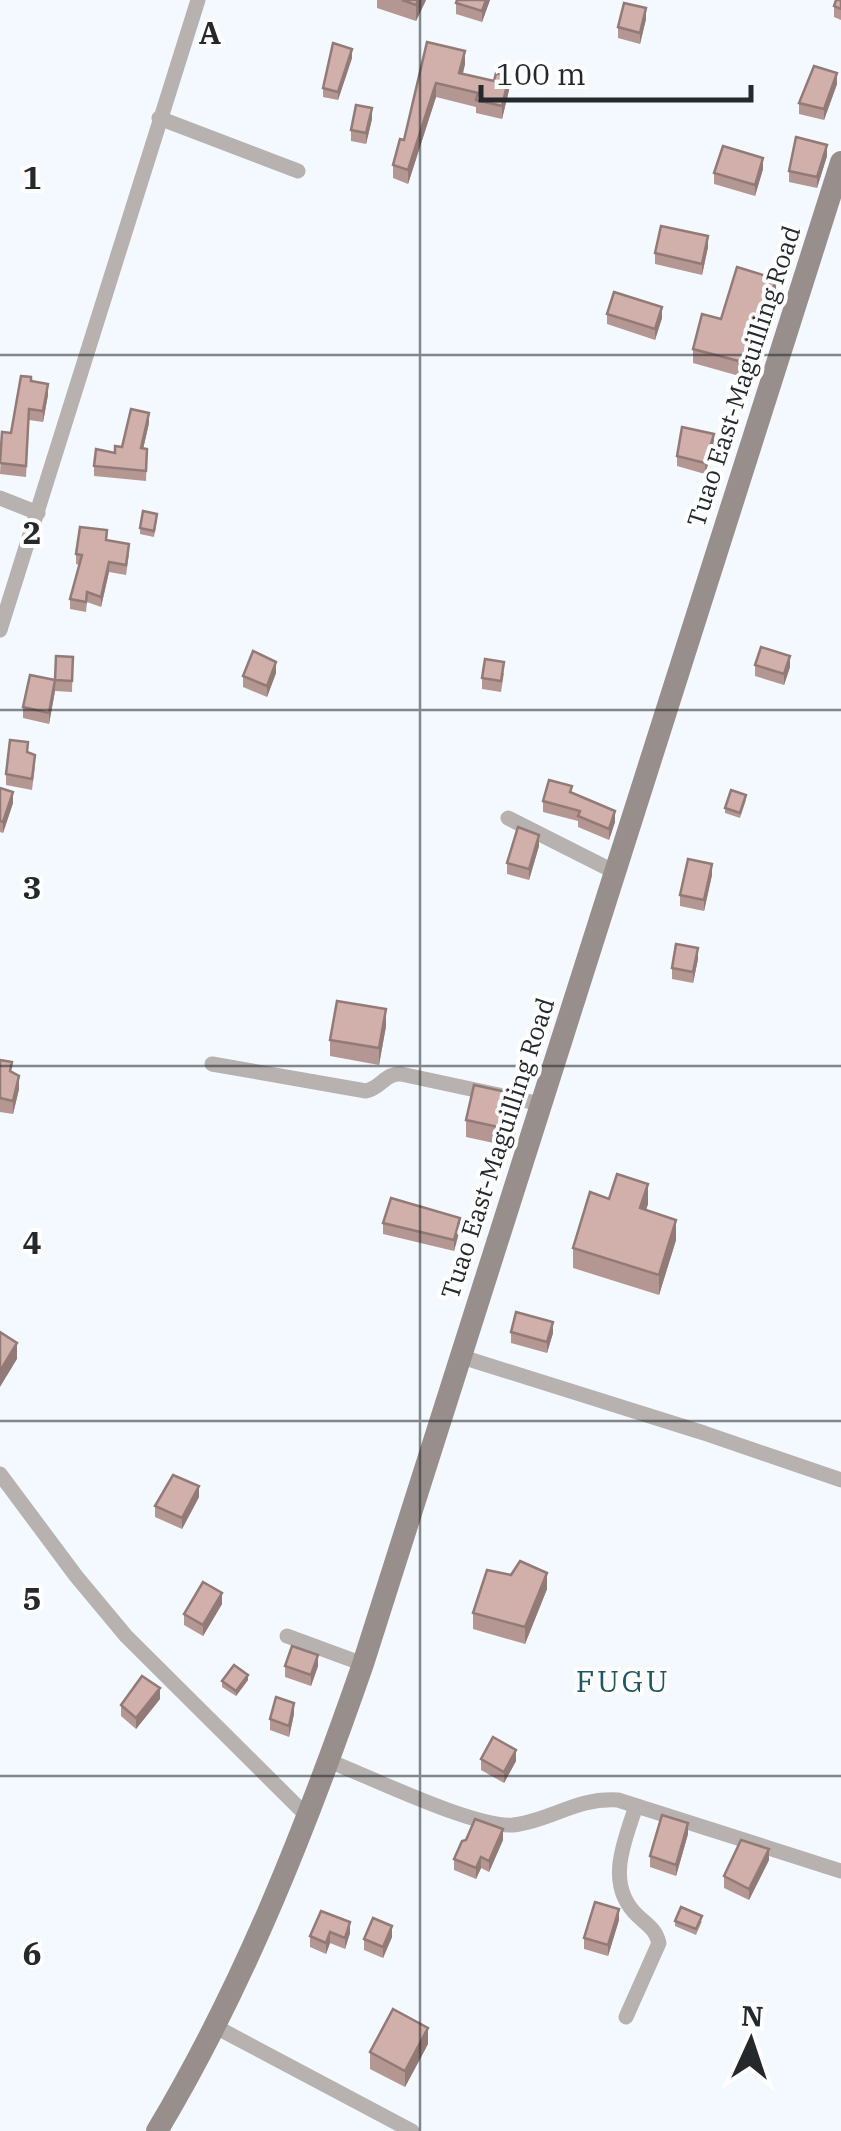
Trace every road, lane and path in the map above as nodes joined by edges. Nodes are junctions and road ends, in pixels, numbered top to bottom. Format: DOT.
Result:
graph roads {
  1 [pos="198,0"];
  2 [pos="160,118"];
  3 [pos="841,162"];
  4 [pos="298,171"];
  5 [pos="0,498"];
  6 [pos="38,513"];
  7 [pos="0,630"];
  8 [pos="508,818"];
  9 [pos="616,872"];
  10 [pos="212,1064"];
  11 [pos="540,1104"];
  12 [pos="459,1356"];
  13 [pos="0,1474"];
  14 [pos="841,1480"];
  15 [pos="287,1636"];
  16 [pos="363,1664"];
  17 [pos="329,1761"];
  18 [pos="636,1806"];
  19 [pos="307,1816"];
  20 [pos="841,1871"];
  21 [pos="626,2017"];
  22 [pos="216,2026"];
  23 [pos="157,2131"];
  24 [pos="412,2131"];
  1 -- 2 [label="street"];
  2 -- 4 [label="street"];
  2 -- 6 [label="street"];
  3 -- 9 [label="main road, Tuao East-Maguilling Road"];
  5 -- 6 [label="street"];
  6 -- 7 [label="street"];
  8 -- 9 [label="street"];
  9 -- 11 [label="main road, Tuao East-Maguilling Road"];
  10 -- 11 [label="street"];
  11 -- 12 [label="main road, Tuao East-Maguilling Road"];
  12 -- 14 [label="street"];
  12 -- 16 [label="main road, Tuao East-Maguilling Road"];
  13 -- 19 [label="street"];
  15 -- 16 [label="street"];
  16 -- 17 [label="main road, Tuao East-Maguilling Road"];
  17 -- 18 [label="street"];
  17 -- 19 [label="main road, Tuao East-Maguilling Road"];
  18 -- 20 [label="street"];
  18 -- 21 [label="street"];
  19 -- 22 [label="main road, Tuao East-Maguilling Road"];
  22 -- 23 [label="main road, Tuao East-Maguilling Road"];
  22 -- 24 [label="street"];
}
